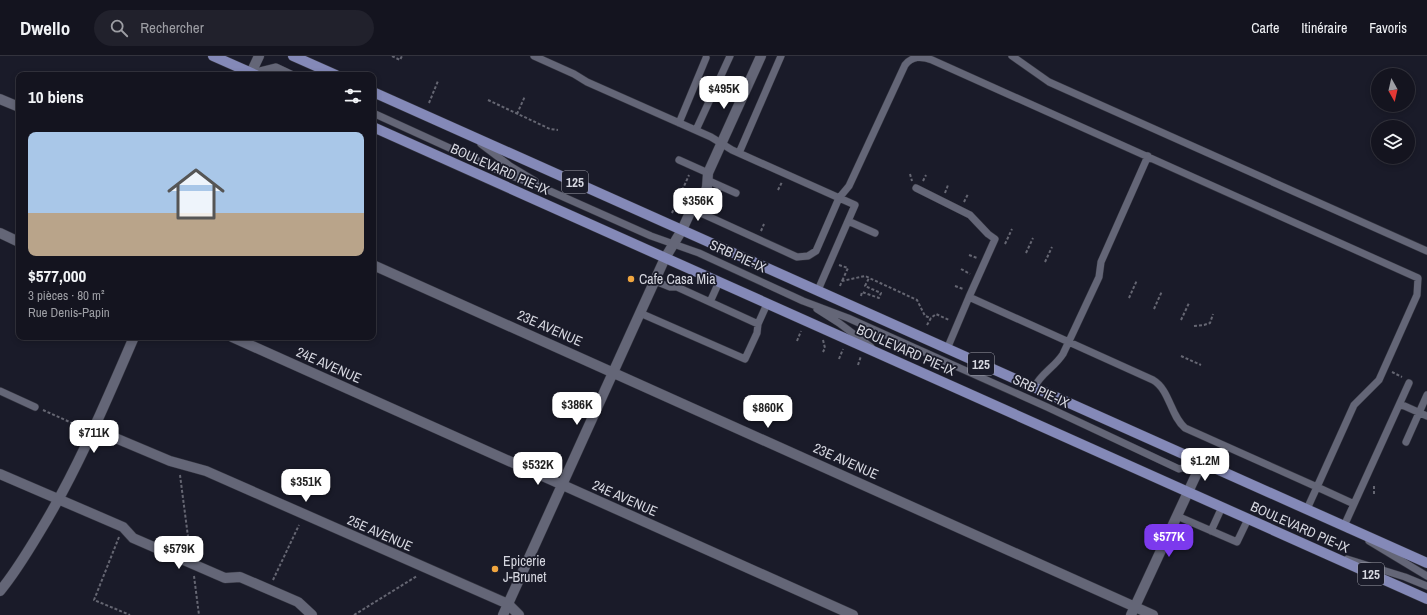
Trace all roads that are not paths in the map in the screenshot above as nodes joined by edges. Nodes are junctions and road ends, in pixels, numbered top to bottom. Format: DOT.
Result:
graph roads {
  1 [pos="213,56"];
  2 [pos="259,56"];
  3 [pos="293,56"];
  4 [pos="534,56"];
  5 [pos="730,56"];
  6 [pos="761,56"];
  7 [pos="781,56"];
  8 [pos="918,56"];
  9 [pos="1012,56"];
  10 [pos="706,58"];
  11 [pos="248,72"];
  12 [pos="253,72"];
  13 [pos="259,72"];
  14 [pos="287,72"];
  15 [pos="329,72"];
  16 [pos="376,93"];
  17 [pos="0,99"];
  18 [pos="16,106"];
  19 [pos="376,114"];
  20 [pos="679,123"];
  21 [pos="376,128"];
  22 [pos="696,130"];
  23 [pos="468,134"];
  24 [pos="722,144"];
  25 [pos="739,153"];
  26 [pos="1148,156"];
  27 [pos="679,160"];
  28 [pos="708,177"];
  29 [pos="916,188"];
  30 [pos="550,191"];
  31 [pos="736,193"];
  32 [pos="840,198"];
  33 [pos="692,209"];
  34 [pos="848,221"];
  35 [pos="682,230"];
  36 [pos="0,233"];
  37 [pos="875,233"];
  38 [pos="16,241"];
  39 [pos="674,244"];
  40 [pos="1427,251"];
  41 [pos="665,258"];
  42 [pos="376,266"];
  43 [pos="655,281"];
  44 [pos="719,282"];
  45 [pos="818,290"];
  46 [pos="969,297"];
  47 [pos="803,301"];
  48 [pos="710,302"];
  49 [pos="767,304"];
  50 [pos="640,313"];
  51 [pos="758,324"];
  52 [pos="133,340"];
  53 [pos="239,340"];
  54 [pos="1069,342"];
  55 [pos="947,349"];
  56 [pos="882,355"];
  57 [pos="613,372"];
  58 [pos="1409,383"];
  59 [pos="1034,388"];
  60 [pos="0,391"];
  61 [pos="1427,395"];
  62 [pos="1400,404"];
  63 [pos="35,406"];
  64 [pos="1427,409"];
  65 [pos="1419,413"];
  66 [pos="1427,416"];
  67 [pos="93,431"];
  68 [pos="1406,442"];
  69 [pos="1202,462"];
  70 [pos="0,474"];
  71 [pos="563,485"];
  72 [pos="1317,487"];
  73 [pos="1188,492"];
  74 [pos="59,500"];
  75 [pos="1354,504"];
  76 [pos="1222,507"];
  77 [pos="1307,509"];
  78 [pos="1177,516"];
  79 [pos="1248,519"];
  80 [pos="1344,526"];
  81 [pos="1211,531"];
  82 [pos="1315,549"];
  83 [pos="1427,563"];
  84 [pos="1427,576"];
  85 [pos="1427,586"];
  86 [pos="0,591"];
  87 [pos="1427,599"];
  88 [pos="508,604"];
  89 [pos="1133,611"];
  90 [pos="312,615"];
  91 [pos="503,615"];
  92 [pos="519,615"];
  93 [pos="853,615"];
  94 [pos="1153,615"];
  1 -- 11 [label="main road"];
  2 -- 12 [label="street"];
  3 -- 15 [label="main road"];
  4 -- 20 [label="lane"];
  5 -- 22 [label="lane"];
  6 -- 24 [label="street"];
  7 -- 25 [label="lane"];
  8 -- 26 [label="lane"];
  8 -- 32 [label="lane"];
  9 -- 40 [label="lane"];
  10 -- 20 [label="lane"];
  13 -- 14 [label="lane"];
  16 -- 23 [label="main road, BOULEVARD PIE-IX / 125"];
  17 -- 18 [label="street"];
  19 -- 30 [label="lane, SRB PIE-IX"];
  20 -- 22 [label="lane"];
  21 -- 41 [label="main road, BOULEVARD PIE-IX / 125"];
  22 -- 24 [label="lane"];
  23 -- 30 [label="lane, SRB PIE-IX"];
  23 -- 35 [label="main road, BOULEVARD PIE-IX / 125"];
  24 -- 25 [label="lane"];
  24 -- 28 [label="street"];
  25 -- 32 [label="lane"];
  26 -- 54 [label="lane"];
  26 -- 72 [label="lane"];
  27 -- 28 [label="lane"];
  28 -- 31 [label="lane"];
  28 -- 33 [label="street"];
  29 -- 46 [label="lane"];
  30 -- 39 [label="lane, SRB PIE-IX"];
  32 -- 33 [label="lane"];
  32 -- 34 [label="lane"];
  33 -- 35 [label="street"];
  34 -- 37 [label="lane"];
  34 -- 45 [label="lane"];
  35 -- 39 [label="street"];
  35 -- 45 [label="main road, BOULEVARD PIE-IX / 125"];
  36 -- 38 [label="street"];
  39 -- 41 [label="street"];
  39 -- 47 [label="lane, SRB PIE-IX"];
  41 -- 43 [label="street"];
  41 -- 44 [label="main road, BOULEVARD PIE-IX / 125"];
  42 -- 57 [label="street, 23E AVENUE"];
  43 -- 48 [label="lane"];
  43 -- 50 [label="street"];
  44 -- 48 [label="lane"];
  44 -- 49 [label="main road, BOULEVARD PIE-IX / 125"];
  45 -- 55 [label="main road, BOULEVARD PIE-IX / 125"];
  46 -- 54 [label="lane"];
  46 -- 55 [label="lane"];
  47 -- 56 [label="lane, SRB PIE-IX"];
  47 -- 69 [label="lane, SRB PIE-IX"];
  48 -- 51 [label="lane"];
  49 -- 51 [label="lane"];
  49 -- 56 [label="main road, BOULEVARD PIE-IX / 125"];
  50 -- 51 [label="lane"];
  50 -- 57 [label="street"];
  52 -- 67 [label="street"];
  53 -- 71 [label="street, 24E AVENUE"];
  54 -- 59 [label="lane"];
  54 -- 72 [label="lane"];
  55 -- 59 [label="main road, BOULEVARD PIE-IX / 125"];
  56 -- 73 [label="main road, BOULEVARD PIE-IX / 125"];
  57 -- 71 [label="street"];
  57 -- 89 [label="street, 23E AVENUE"];
  58 -- 62 [label="lane"];
  59 -- 69 [label="main road, BOULEVARD PIE-IX / 125"];
  60 -- 63 [label="lane"];
  61 -- 65 [label="lane"];
  62 -- 65 [label="lane"];
  62 -- 75 [label="lane"];
  64 -- 65 [label="lane"];
  65 -- 66 [label="lane"];
  65 -- 68 [label="lane"];
  67 -- 74 [label="street"];
  67 -- 88 [label="street, 25E AVENUE"];
  69 -- 73 [label="street"];
  69 -- 77 [label="main road, BOULEVARD PIE-IX / 125"];
  70 -- 74 [label="street"];
  71 -- 88 [label="street"];
  71 -- 93 [label="street, 24E AVENUE"];
  72 -- 75 [label="lane"];
  72 -- 77 [label="lane"];
  73 -- 76 [label="main road, BOULEVARD PIE-IX / 125"];
  73 -- 78 [label="street"];
  74 -- 86 [label="street"];
  74 -- 90 [label="street"];
  75 -- 80 [label="lane"];
  76 -- 79 [label="main road, BOULEVARD PIE-IX / 125"];
  76 -- 81 [label="lane"];
  77 -- 80 [label="main road, BOULEVARD PIE-IX / 125"];
  78 -- 81 [label="lane"];
  78 -- 89 [label="street"];
  79 -- 81 [label="lane"];
  79 -- 82 [label="main road, BOULEVARD PIE-IX / 125"];
  80 -- 83 [label="main road, BOULEVARD PIE-IX / 125"];
  80 -- 84 [label="lane"];
  82 -- 85 [label="lane"];
  82 -- 87 [label="main road, BOULEVARD PIE-IX / 125"];
  88 -- 91 [label="street"];
  88 -- 92 [label="street, 25E AVENUE"];
  89 -- 94 [label="street, 23E AVENUE"];
}
